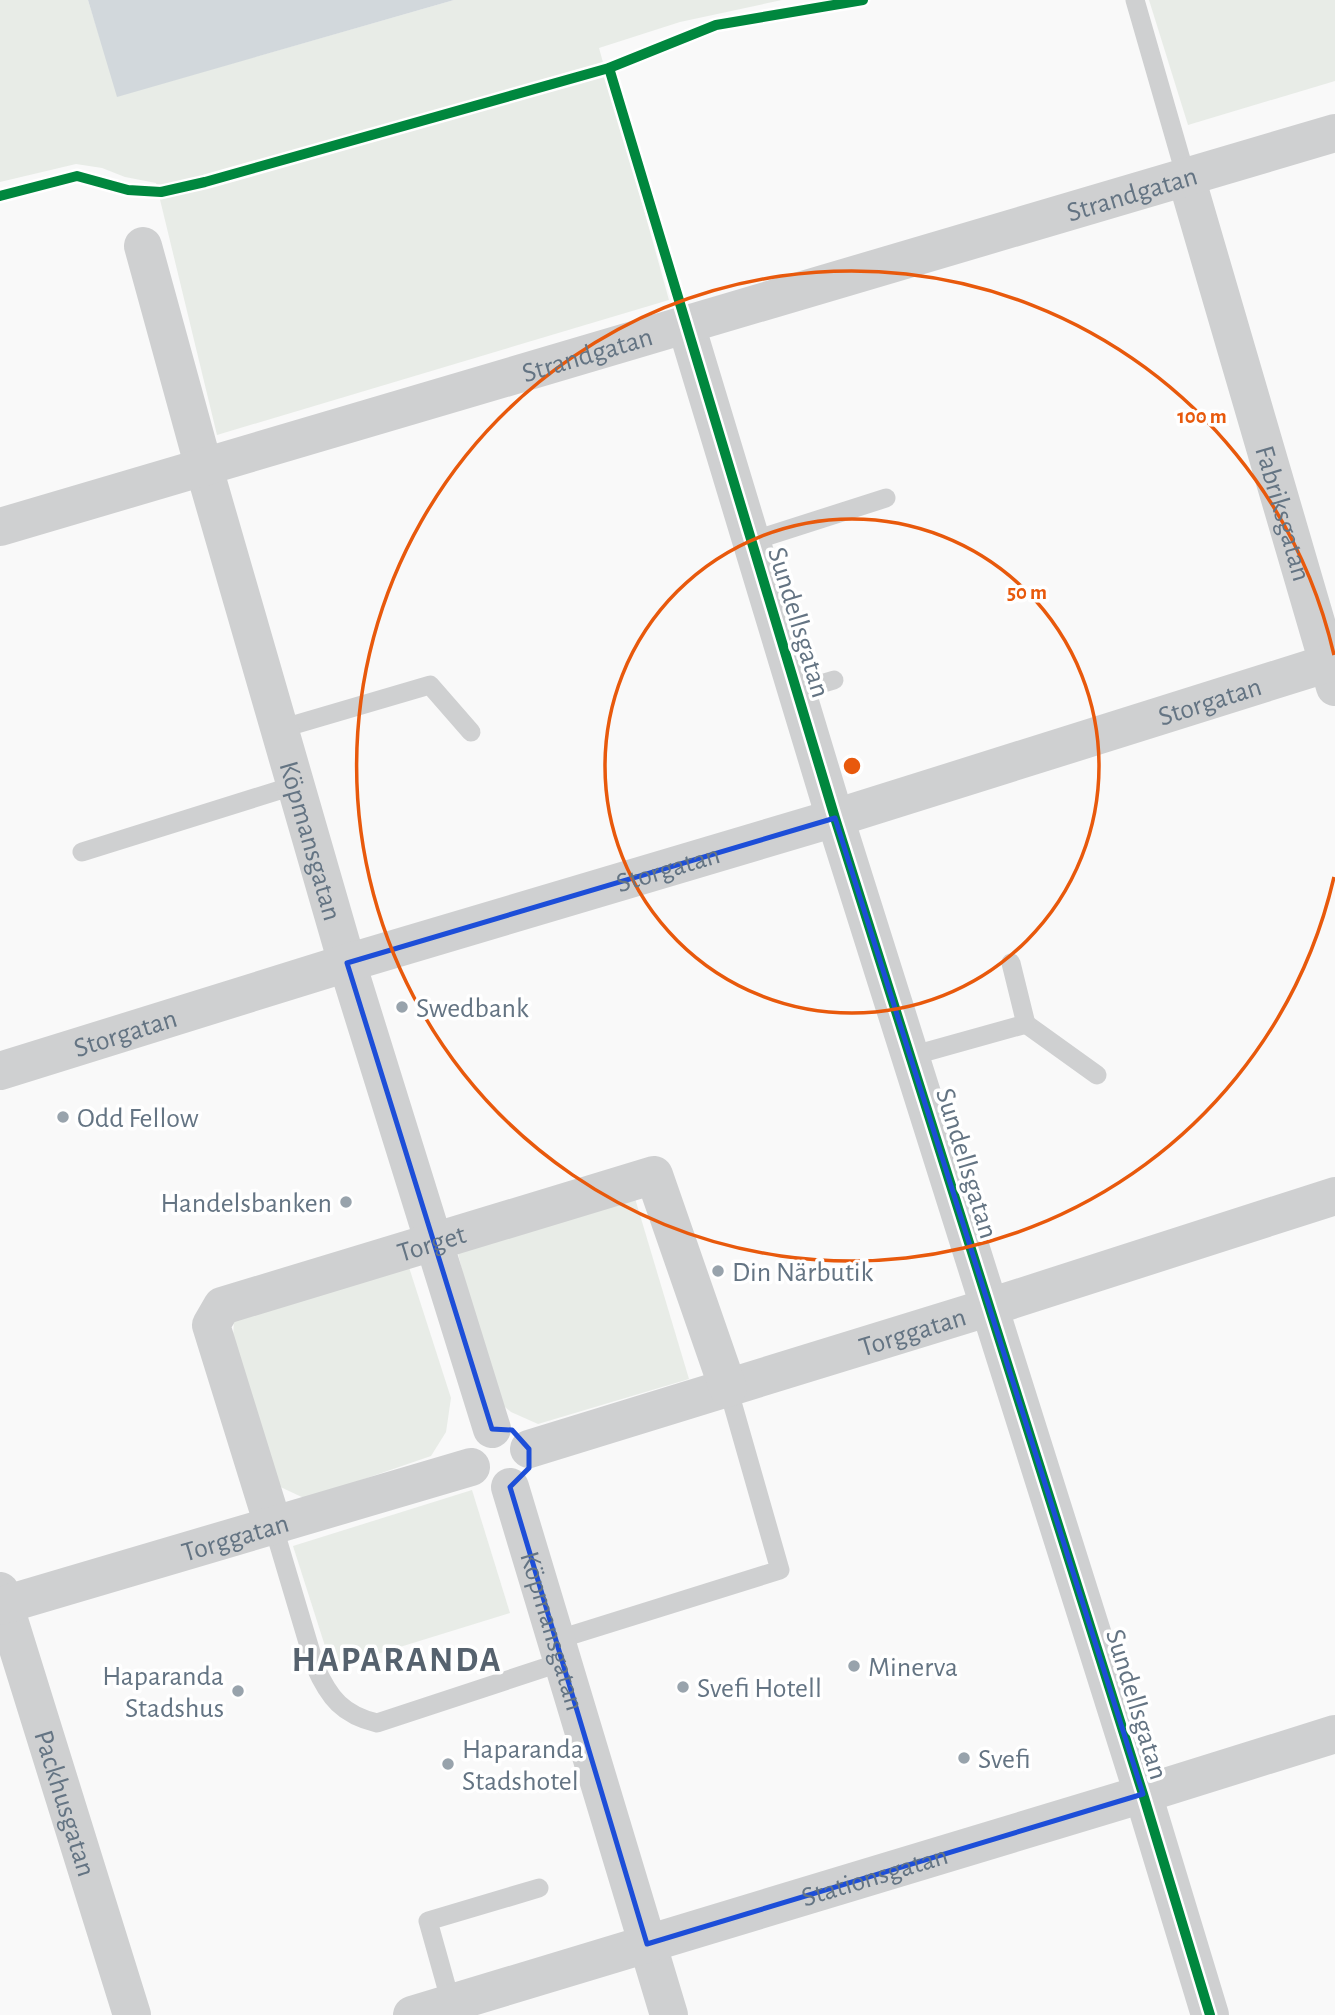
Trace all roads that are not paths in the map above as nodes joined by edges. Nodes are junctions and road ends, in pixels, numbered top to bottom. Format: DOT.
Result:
graph roads {
  1 [pos="1135,0"];
  2 [pos="1335,133"];
  3 [pos="1186,177"];
  4 [pos="143,247"];
  5 [pos="686,325"];
  6 [pos="204,468"];
  7 [pos="886,498"];
  8 [pos="0,527"];
  9 [pos="752,541"];
  10 [pos="1333,671"];
  11 [pos="834,680"];
  12 [pos="797,691"];
  13 [pos="280,729"];
  14 [pos="471,732"];
  15 [pos="296,786"];
  16 [pos="835,818"];
  17 [pos="82,852"];
  18 [pos="347,963"];
  19 [pos="1012,963"];
  20 [pos="1026,1024"];
  21 [pos="911,1056"];
  22 [pos="0,1071"];
  23 [pos="1097,1075"];
  24 [pos="1335,1196"];
  25 [pos="434,1240"];
  26 [pos="990,1307"];
  27 [pos="728,1388"];
  28 [pos="492,1429"];
  29 [pos="529,1449"];
  30 [pos="471,1467"];
  31 [pos="510,1487"];
  32 [pos="273,1525"];
  33 [pos="1,1600"];
  34 [pos="559,1651"];
  35 [pos="1335,1734"];
  36 [pos="1143,1794"];
  37 [pos="540,1888"];
  38 [pos="647,1944"];
  39 [pos="451,2003"];
  40 [pos="132,2015"];
  41 [pos="412,2015"];
  42 [pos="669,2015"];
  43 [pos="1210,2015"];
  1 -- 3 [label="lane"];
  2 -- 3 [label="street, Strandgatan"];
  3 -- 5 [label="street, Strandgatan"];
  3 -- 10 [label="street, Fabriksgatan"];
  4 -- 6 [label="street, Köpmansgatan"];
  5 -- 6 [label="street, Strandgatan"];
  5 -- 9 [label="street, Sundellsgatan"];
  6 -- 8 [label="street, Strandgatan"];
  6 -- 13 [label="street, Köpmansgatan"];
  7 -- 9 [label="lane"];
  9 -- 12 [label="street, Sundellsgatan"];
  10 -- 16 [label="street, Storgatan"];
  11 -- 12 [label="lane"];
  12 -- 16 [label="street, Sundellsgatan"];
  13 -- 14 [label="lane"];
  13 -- 15 [label="street, Köpmansgatan"];
  15 -- 17 [label="lane"];
  15 -- 18 [label="street, Köpmansgatan"];
  16 -- 18 [label="street, Storgatan"];
  16 -- 21 [label="street, Sundellsgatan"];
  18 -- 22 [label="street, Storgatan"];
  18 -- 25 [label="street, Köpmansgatan"];
  19 -- 20 [label="lane"];
  20 -- 21 [label="lane"];
  20 -- 23 [label="lane"];
  21 -- 26 [label="street, Sundellsgatan"];
  24 -- 26 [label="street, Torggatan"];
  25 -- 27 [label="street, Torget"];
  25 -- 28 [label="street, Köpmansgatan"];
  25 -- 32 [label="street, Torget"];
  26 -- 27 [label="street, Torggatan"];
  26 -- 36 [label="street, Sundellsgatan"];
  27 -- 29 [label="street, Torggatan"];
  27 -- 34 [label="lane, Torget"];
  28 -- 29 [label="street"];
  28 -- 30 [label="street"];
  29 -- 31 [label="street"];
  30 -- 31 [label="street"];
  30 -- 32 [label="street, Torggatan"];
  31 -- 34 [label="street, Köpmansgatan"];
  32 -- 33 [label="street, Torggatan"];
  32 -- 34 [label="lane, Torget"];
  33 -- 40 [label="street, Packhusgatan"];
  34 -- 38 [label="street, Köpmansgatan"];
  35 -- 36 [label="street, Stationsgatan"];
  36 -- 38 [label="street, Stationsgatan"];
  36 -- 43 [label="street, Sundellsgatan"];
  37 -- 39 [label="lane"];
  38 -- 39 [label="street, Stationsgatan"];
  38 -- 42 [label="street, Köpmansgatan"];
  39 -- 41 [label="street, Stationsgatan"];
}
